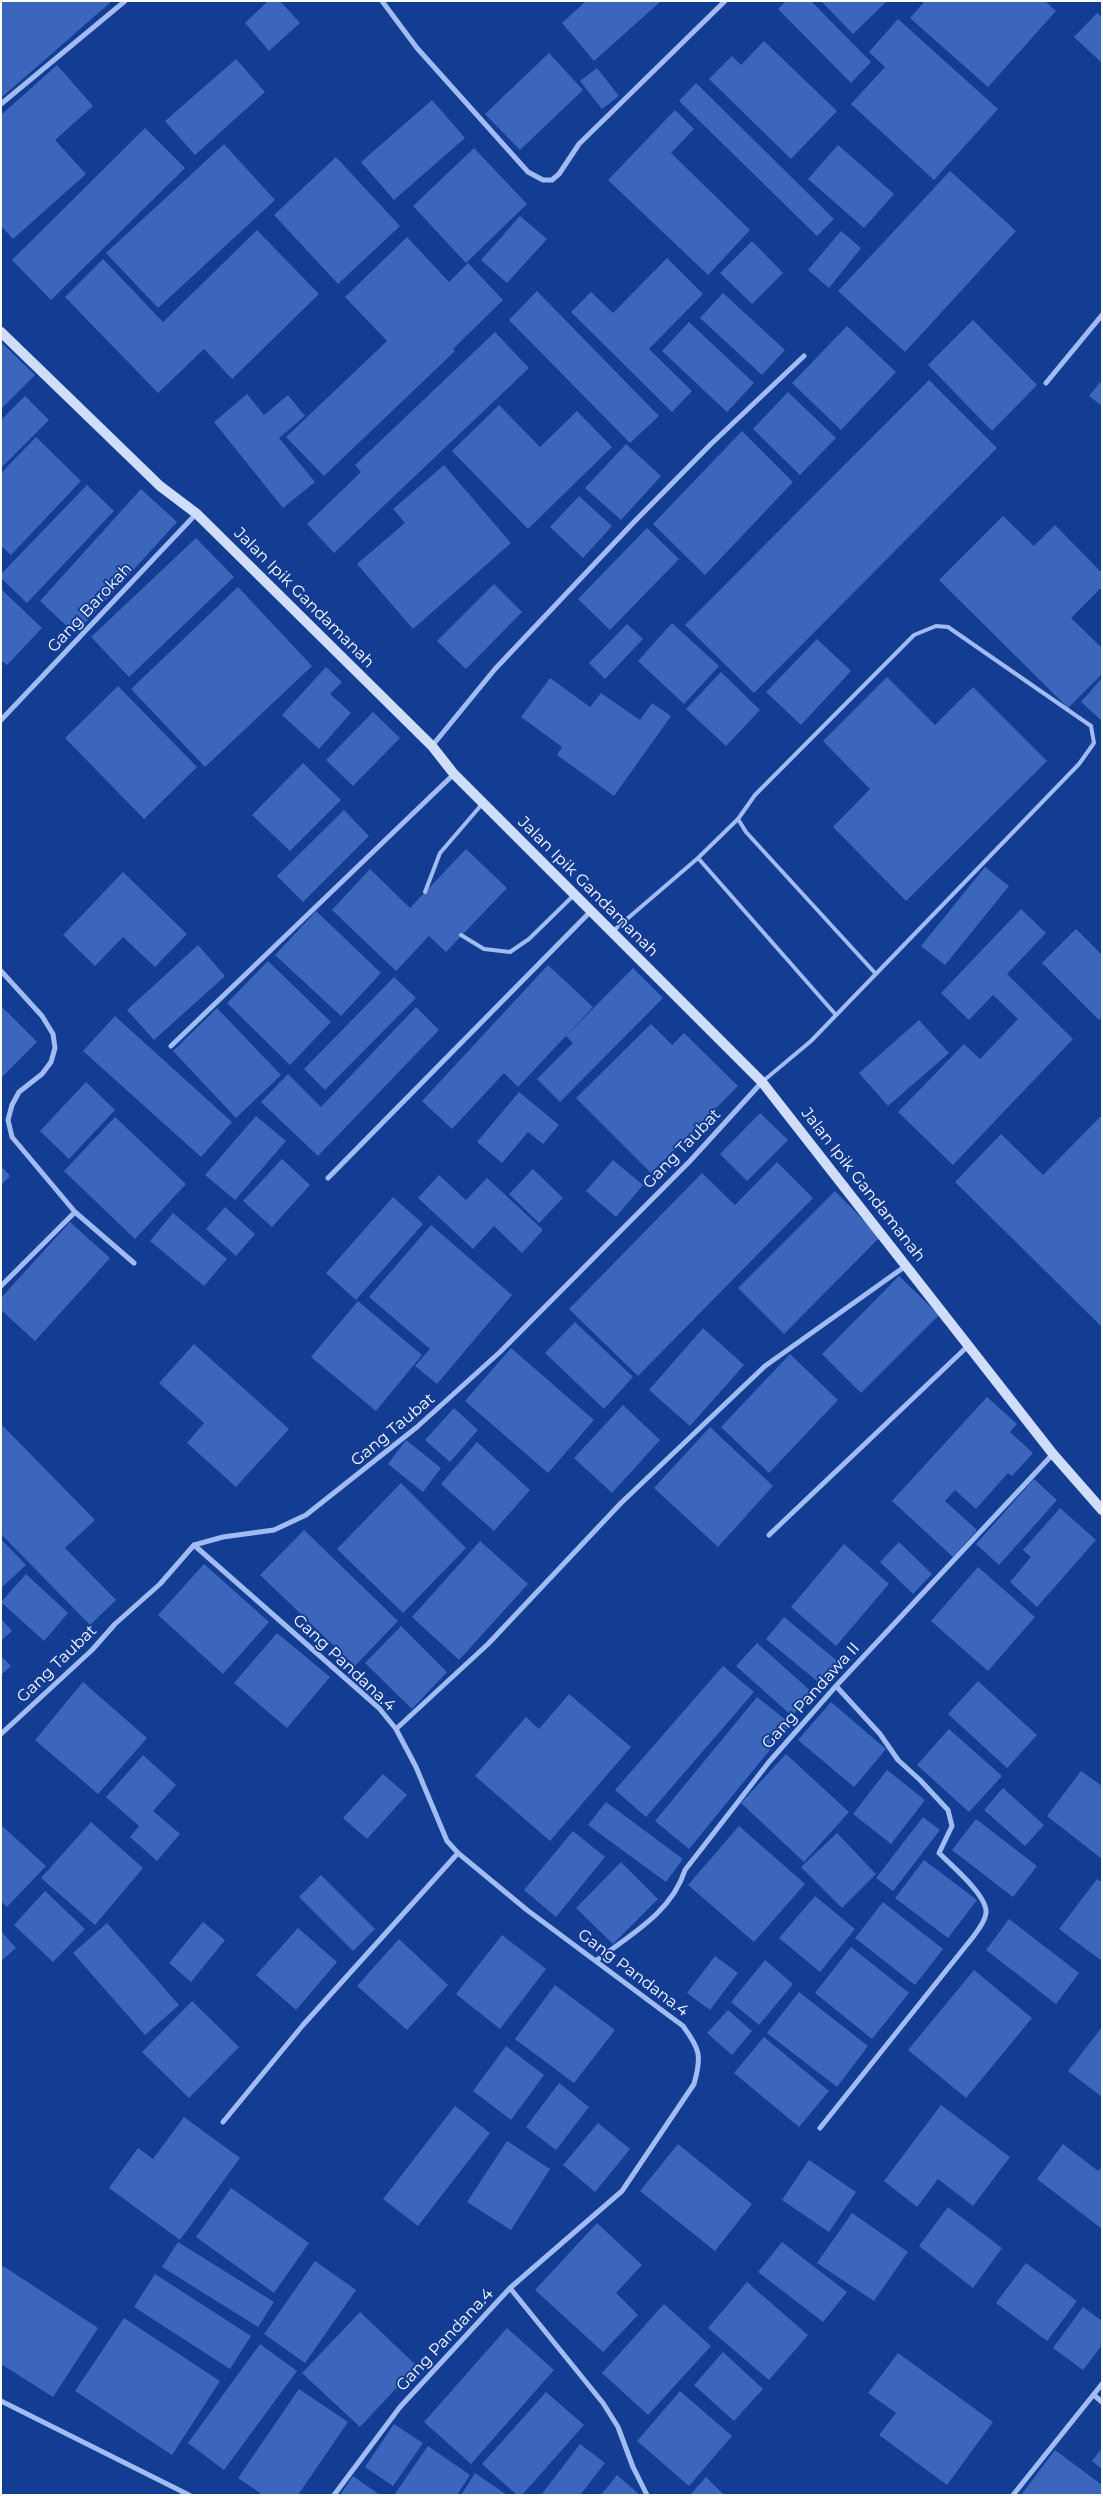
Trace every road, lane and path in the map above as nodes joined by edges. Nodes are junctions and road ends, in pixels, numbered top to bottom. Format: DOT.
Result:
graph roads {
  1 [pos="125,1"];
  2 [pos="382,1"];
  3 [pos="724,1"];
  4 [pos="1,104"];
  5 [pos="1102,316"];
  6 [pos="1,332"];
  7 [pos="804,356"];
  8 [pos="1046,383"];
  9 [pos="197,514"];
  10 [pos="1,720"];
  11 [pos="432,746"];
  12 [pos="454,774"];
  13 [pos="483,803"];
  14 [pos="738,819"];
  15 [pos="698,858"];
  16 [pos="425,892"];
  17 [pos="574,895"];
  18 [pos="591,911"];
  19 [pos="611,932"];
  20 [pos="462,936"];
  21 [pos="1,971"];
  22 [pos="875,973"];
  23 [pos="836,1015"];
  24 [pos="171,1046"];
  25 [pos="762,1082"];
  26 [pos="328,1178"];
  27 [pos="75,1212"];
  28 [pos="134,1263"];
  29 [pos="907,1265"];
  30 [pos="1,1286"];
  31 [pos="969,1344"];
  32 [pos="1053,1454"];
  33 [pos="1102,1510"];
  34 [pos="769,1535"];
  35 [pos="194,1545"];
  36 [pos="836,1686"];
  37 [pos="396,1729"];
  38 [pos="1,1734"];
  39 [pos="458,1853"];
  40 [pos="597,1960"];
  41 [pos="223,2122"];
  42 [pos="820,2128"];
  43 [pos="510,2288"];
  44 [pos="1102,2384"];
  45 [pos="1094,2395"];
  46 [pos="1,2401"];
  47 [pos="1102,2402"];
  48 [pos="189,2495"];
  49 [pos="334,2495"];
  50 [pos="647,2495"];
  51 [pos="1013,2495"];
  1 -- 4 [label="street"];
  2 -- 3 [label="street"];
  5 -- 8 [label="street"];
  6 -- 9 [label="street, Jalan Ipik Gandamanah"];
  7 -- 11 [label="street"];
  9 -- 10 [label="street, Gang Barokah"];
  9 -- 11 [label="street, Jalan Ipik Gandamanah"];
  11 -- 12 [label="street, Jalan Ipik Gandamanah"];
  12 -- 13 [label="street, Jalan Ipik Gandamanah"];
  12 -- 24 [label="street"];
  13 -- 16 [label="lane"];
  13 -- 17 [label="street, Jalan Ipik Gandamanah"];
  14 -- 15 [label="lane"];
  14 -- 22 [label="lane"];
  14 -- 22 [label="lane"];
  15 -- 19 [label="lane"];
  15 -- 23 [label="lane"];
  17 -- 18 [label="street, Jalan Ipik Gandamanah"];
  17 -- 20 [label="lane"];
  18 -- 19 [label="street, Jalan Ipik Gandamanah"];
  18 -- 26 [label="street"];
  19 -- 25 [label="street, Jalan Ipik Gandamanah"];
  21 -- 27 [label="street"];
  22 -- 23 [label="lane"];
  23 -- 25 [label="lane"];
  25 -- 29 [label="street, Jalan Ipik Gandamanah"];
  25 -- 35 [label="street, Gang Taubat"];
  27 -- 28 [label="street"];
  27 -- 30 [label="street"];
  29 -- 31 [label="street, Jalan Ipik Gandamanah"];
  29 -- 37 [label="street"];
  31 -- 32 [label="street, Jalan Ipik Gandamanah"];
  31 -- 34 [label="street"];
  32 -- 33 [label="street, Jalan Ipik Gandamanah"];
  32 -- 36 [label="street, Gang Pandawa II"];
  35 -- 37 [label="street, Gang Pandana.4"];
  35 -- 38 [label="street, Gang Taubat"];
  36 -- 40 [label="street, Gang Pandawa II"];
  36 -- 42 [label="street"];
  37 -- 39 [label="street, Gang Pandana.4"];
  39 -- 40 [label="street, Gang Pandana.4"];
  39 -- 41 [label="street"];
  40 -- 43 [label="street, Gang Pandana.4"];
  43 -- 49 [label="street, Gang Pandana.4"];
  43 -- 50 [label="street"];
  44 -- 45 [label="street"];
  45 -- 47 [label="street"];
  45 -- 51 [label="street"];
  46 -- 48 [label="street"];
}
